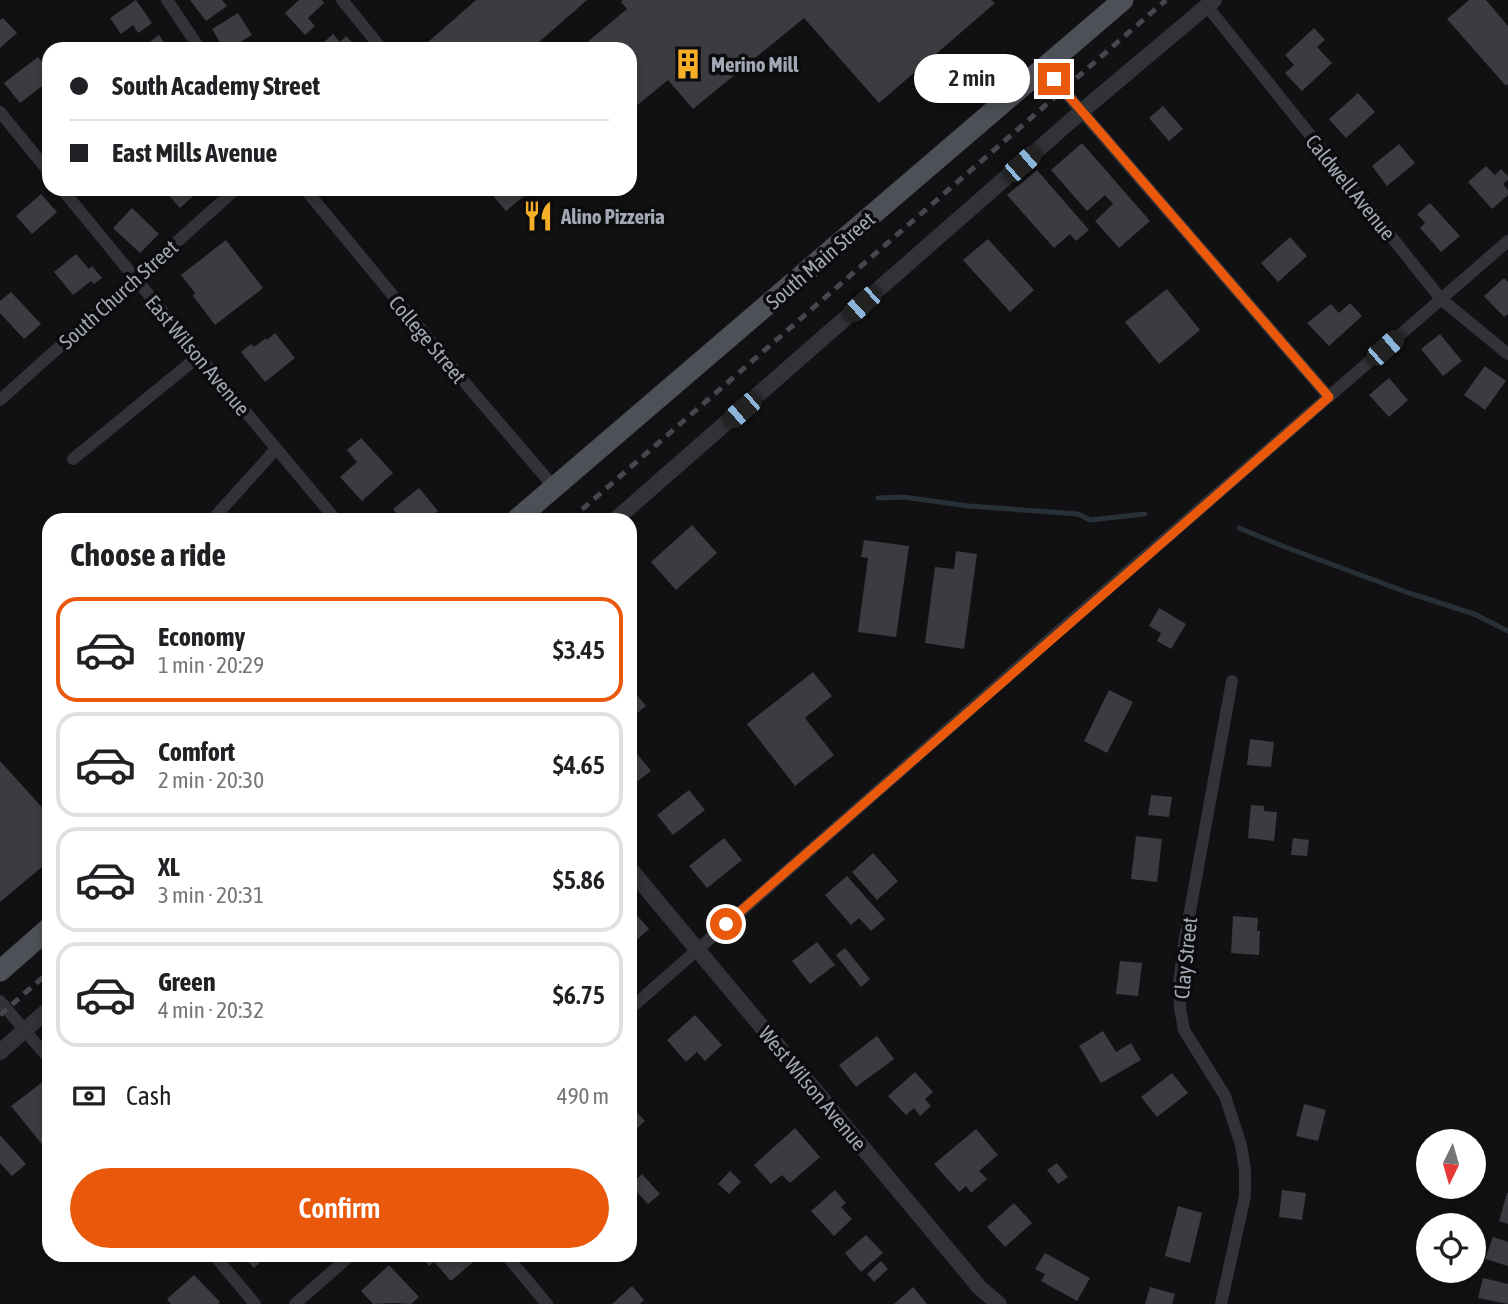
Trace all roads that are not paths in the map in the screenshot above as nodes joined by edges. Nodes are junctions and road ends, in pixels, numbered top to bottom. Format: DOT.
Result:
graph roads {
  1 [pos="167,0"];
  2 [pos="342,0"];
  3 [pos="1123,0"];
  4 [pos="1210,3"];
  5 [pos="195,42"];
  6 [pos="376,42"];
  7 [pos="1044,68"];
  8 [pos="1082,111"];
  9 [pos="0,112"];
  10 [pos="42,163"];
  11 [pos="68,196"];
  12 [pos="228,196"];
  13 [pos="310,196"];
  14 [pos="1508,241"];
  15 [pos="135,278"];
  16 [pos="1441,299"];
  17 [pos="1508,354"];
  18 [pos="199,356"];
  19 [pos="1329,397"];
  20 [pos="0,400"];
  21 [pos="276,449"];
  22 [pos="74,459"];
  23 [pos="554,487"];
  24 [pos="218,513"];
  25 [pos="330,513"];
  26 [pos="524,513"];
  27 [pos="623,513"];
  28 [pos="1232,681"];
  29 [pos="637,877"];
  30 [pos="42,934"];
  31 [pos="698,950"];
  32 [pos="0,971"];
  33 [pos="0,1001"];
  34 [pos="637,1003"];
  35 [pos="42,1015"];
  36 [pos="25,1030"];
  37 [pos="42,1051"];
  38 [pos="0,1052"];
  39 [pos="220,1262"];
  40 [pos="343,1262"];
  41 [pos="512,1262"];
  42 [pos="255,1304"];
  43 [pos="295,1304"];
  44 [pos="547,1304"];
  45 [pos="999,1304"];
  46 [pos="1221,1304"];
  1 -- 5 [label="street"];
  2 -- 6 [label="street"];
  3 -- 7 [label="main road, South Main Street"];
  4 -- 8 [label="street"];
  4 -- 16 [label="street, Caldwell Avenue"];
  7 -- 8 [label="street"];
  7 -- 23 [label="main road, South Main Street"];
  8 -- 19 [label="street"];
  8 -- 27 [label="street"];
  9 -- 10 [label="street"];
  11 -- 15 [label="street, East Wilson Avenue"];
  12 -- 15 [label="street, South Church Street"];
  13 -- 23 [label="street, College Street"];
  14 -- 16 [label="street"];
  15 -- 18 [label="street, East Wilson Avenue"];
  15 -- 20 [label="street, South Church Street"];
  16 -- 17 [label="street, Caldwell Avenue"];
  16 -- 19 [label="street"];
  18 -- 21 [label="street, East Wilson Avenue"];
  18 -- 22 [label="street"];
  19 -- 31 [label="street"];
  21 -- 24 [label="street"];
  21 -- 25 [label="street, East Wilson Avenue"];
  23 -- 26 [label="main road, South Main Street"];
  28 -- 46 [label="street, Clay Street"];
  29 -- 31 [label="street, West Wilson Avenue"];
  30 -- 32 [label="main road"];
  31 -- 34 [label="street"];
  31 -- 45 [label="street, West Wilson Avenue"];
  33 -- 36 [label="street"];
  35 -- 36 [label="street"];
  36 -- 37 [label="street"];
  36 -- 38 [label="street"];
  39 -- 42 [label="street"];
  40 -- 43 [label="street"];
  41 -- 44 [label="street"];
}
